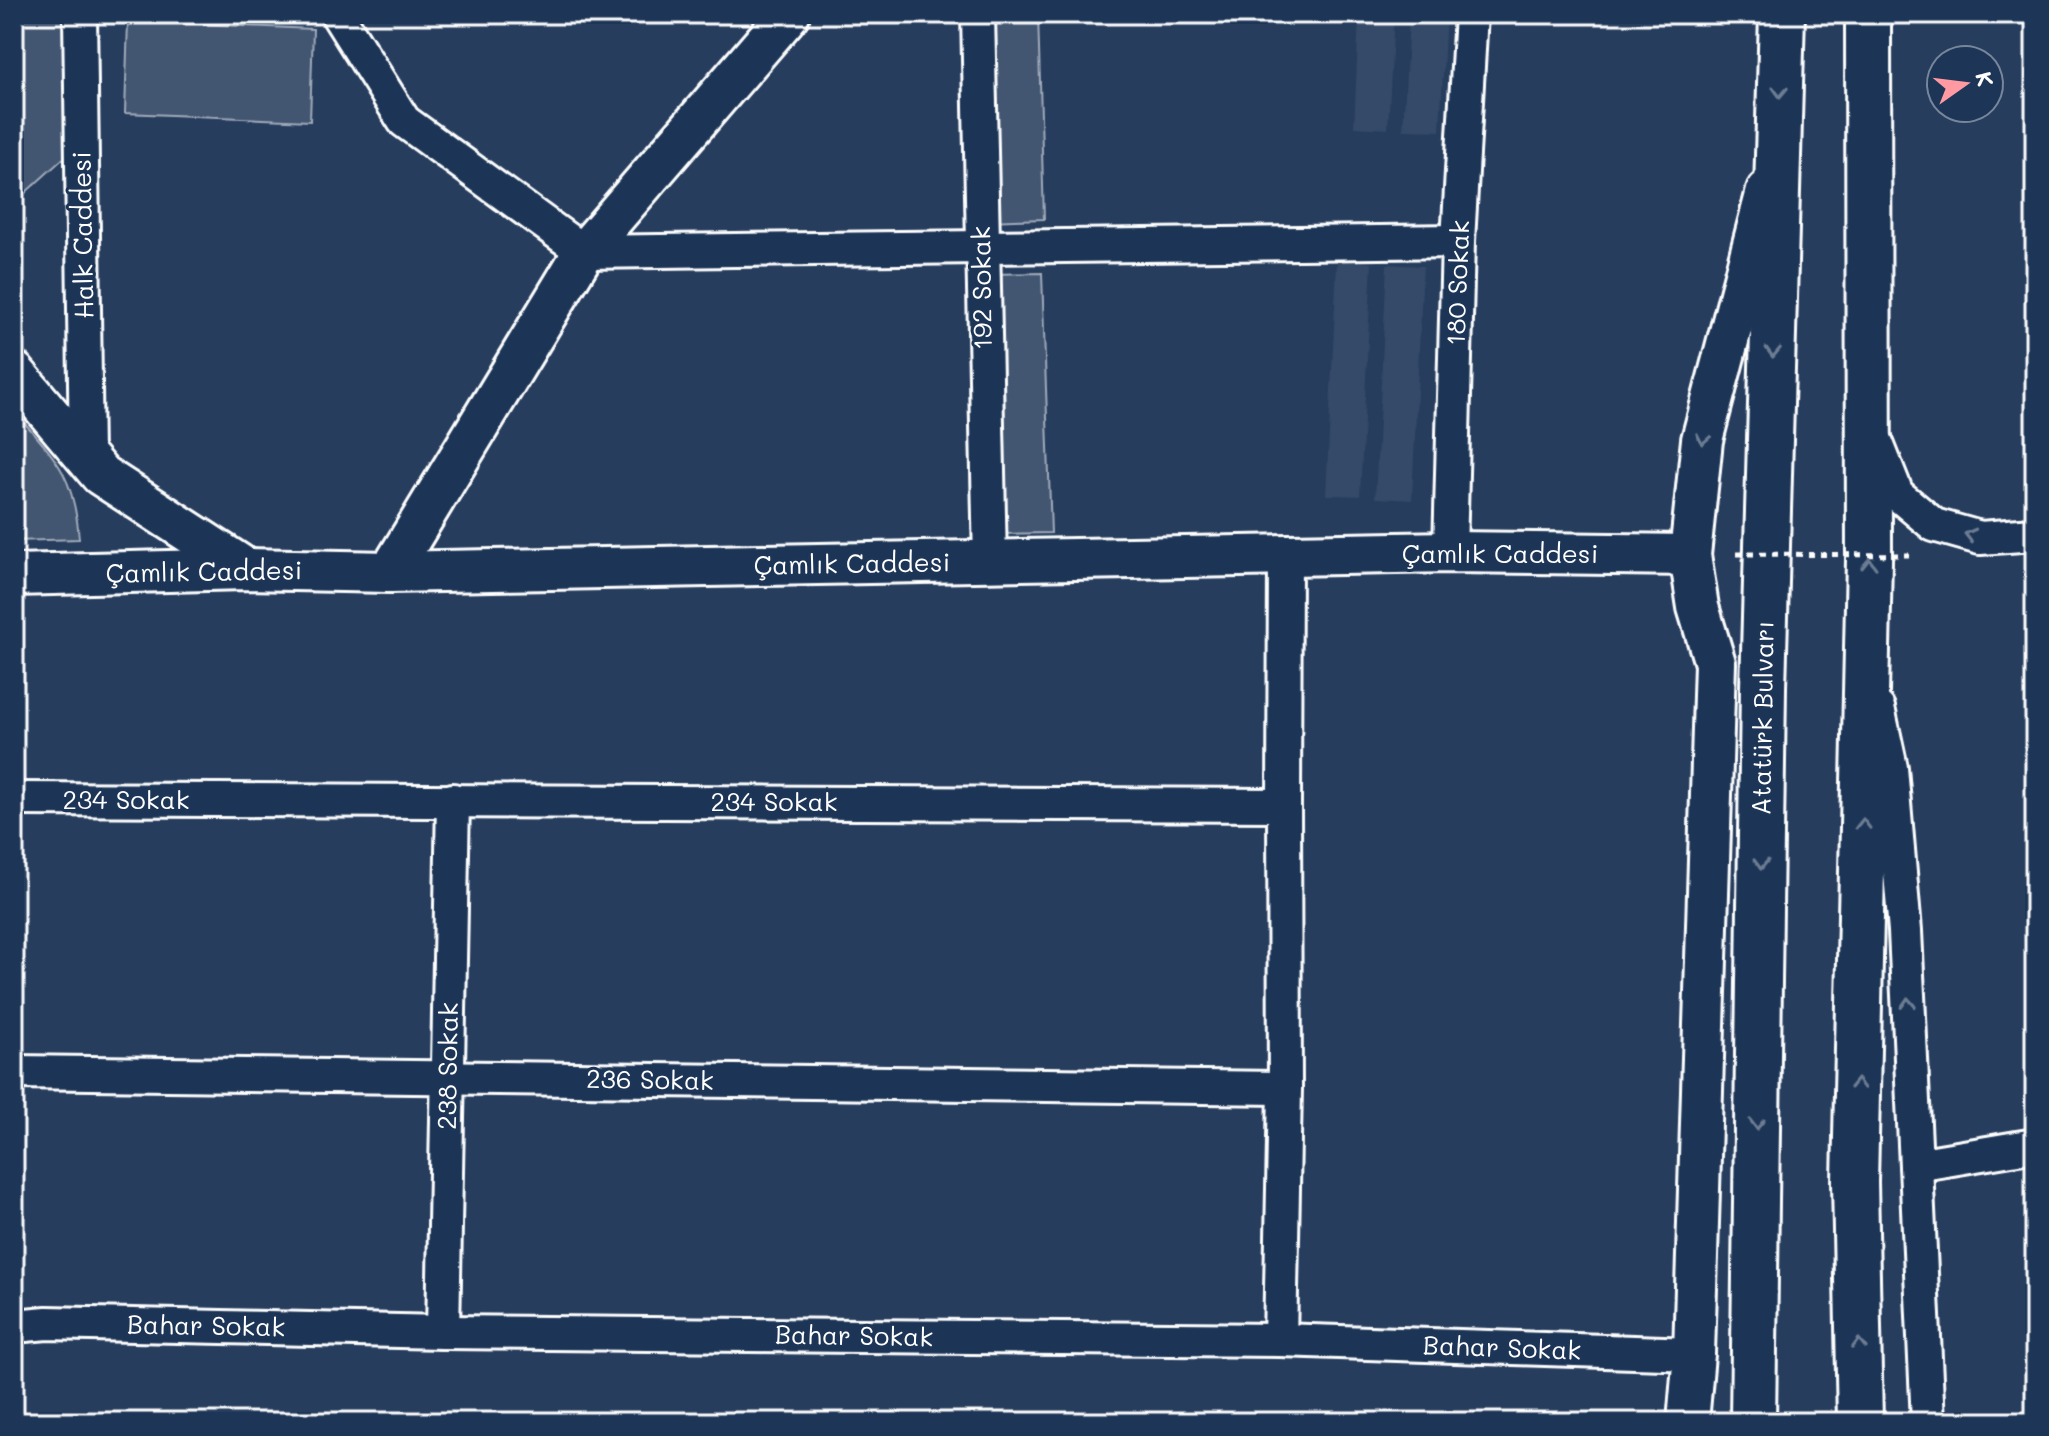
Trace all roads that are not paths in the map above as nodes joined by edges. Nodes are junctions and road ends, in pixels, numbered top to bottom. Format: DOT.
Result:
graph roads {
  1 [pos="80,14"];
  2 [pos="337,14"];
  3 [pos="789,14"];
  4 [pos="978,14"];
  5 [pos="1471,14"];
  6 [pos="1782,14"];
  7 [pos="1868,14"];
  8 [pos="1778,146"];
  9 [pos="1458,241"];
  10 [pos="981,246"];
  11 [pos="584,252"];
  12 [pos="14,372"];
  13 [pos="1869,422"];
  14 [pos="86,457"];
  15 [pos="2035,534"];
  16 [pos="1450,552"];
  17 [pos="1285,555"];
  18 [pos="1690,555"];
  19 [pos="990,562"];
  20 [pos="246,569"];
  21 [pos="390,572"];
  22 [pos="14,575"];
  23 [pos="1867,658"];
  24 [pos="14,799"];
  25 [pos="453,800"];
  26 [pos="1284,805"];
  27 [pos="14,1072"];
  28 [pos="449,1078"];
  29 [pos="1285,1088"];
  30 [pos="2035,1145"];
  31 [pos="1916,1165"];
  32 [pos="14,1326"];
  33 [pos="443,1332"];
  34 [pos="1280,1340"];
  35 [pos="1694,1354"];
  36 [pos="1688,1422"];
  37 [pos="1753,1422"];
  38 [pos="1860,1422"];
  39 [pos="1928,1422"];
  1 -- 14 [label="street, Halk Caddesi"];
  2 -- 11 [label="street"];
  3 -- 11 [label="street"];
  4 -- 10 [label="street, 192 Sokak"];
  5 -- 9 [label="street, 180 Sokak"];
  6 -- 8 [label="main road, Atatürk Bulvarı, one-way"];
  7 -- 13 [label="main road"];
  8 -- 18 [label="street, one-way"];
  8 -- 37 [label="main road, Atatürk Bulvarı, one-way"];
  9 -- 10 [label="street"];
  9 -- 16 [label="street, 180 Sokak"];
  10 -- 11 [label="street"];
  10 -- 19 [label="street, 192 Sokak"];
  11 -- 21 [label="street"];
  12 -- 14 [label="street"];
  15 -- 13 [label="street, one-way"];
  23 -- 13 [label="main road, one-way"];
  14 -- 20 [label="street"];
  16 -- 17 [label="street, Çamlık Caddesi"];
  16 -- 18 [label="street, Çamlık Caddesi"];
  17 -- 19 [label="street, Çamlık Caddesi"];
  17 -- 26 [label="street"];
  18 -- 35 [label="street"];
  19 -- 21 [label="street, Çamlık Caddesi"];
  20 -- 21 [label="street, Çamlık Caddesi"];
  20 -- 22 [label="street, Çamlık Caddesi"];
  31 -- 23 [label="street, one-way"];
  38 -- 23 [label="main road, one-way"];
  24 -- 25 [label="street, 234 Sokak"];
  25 -- 26 [label="street, 234 Sokak"];
  25 -- 28 [label="street, 238 Sokak"];
  26 -- 29 [label="street"];
  27 -- 28 [label="street, 236 Sokak"];
  28 -- 29 [label="street, 236 Sokak"];
  28 -- 33 [label="street, 238 Sokak"];
  29 -- 34 [label="street"];
  30 -- 31 [label="street"];
  31 -- 39 [label="street"];
  32 -- 33 [label="street, Bahar Sokak"];
  33 -- 34 [label="street, Bahar Sokak"];
  34 -- 35 [label="street, Bahar Sokak"];
  35 -- 36 [label="street"];
}
